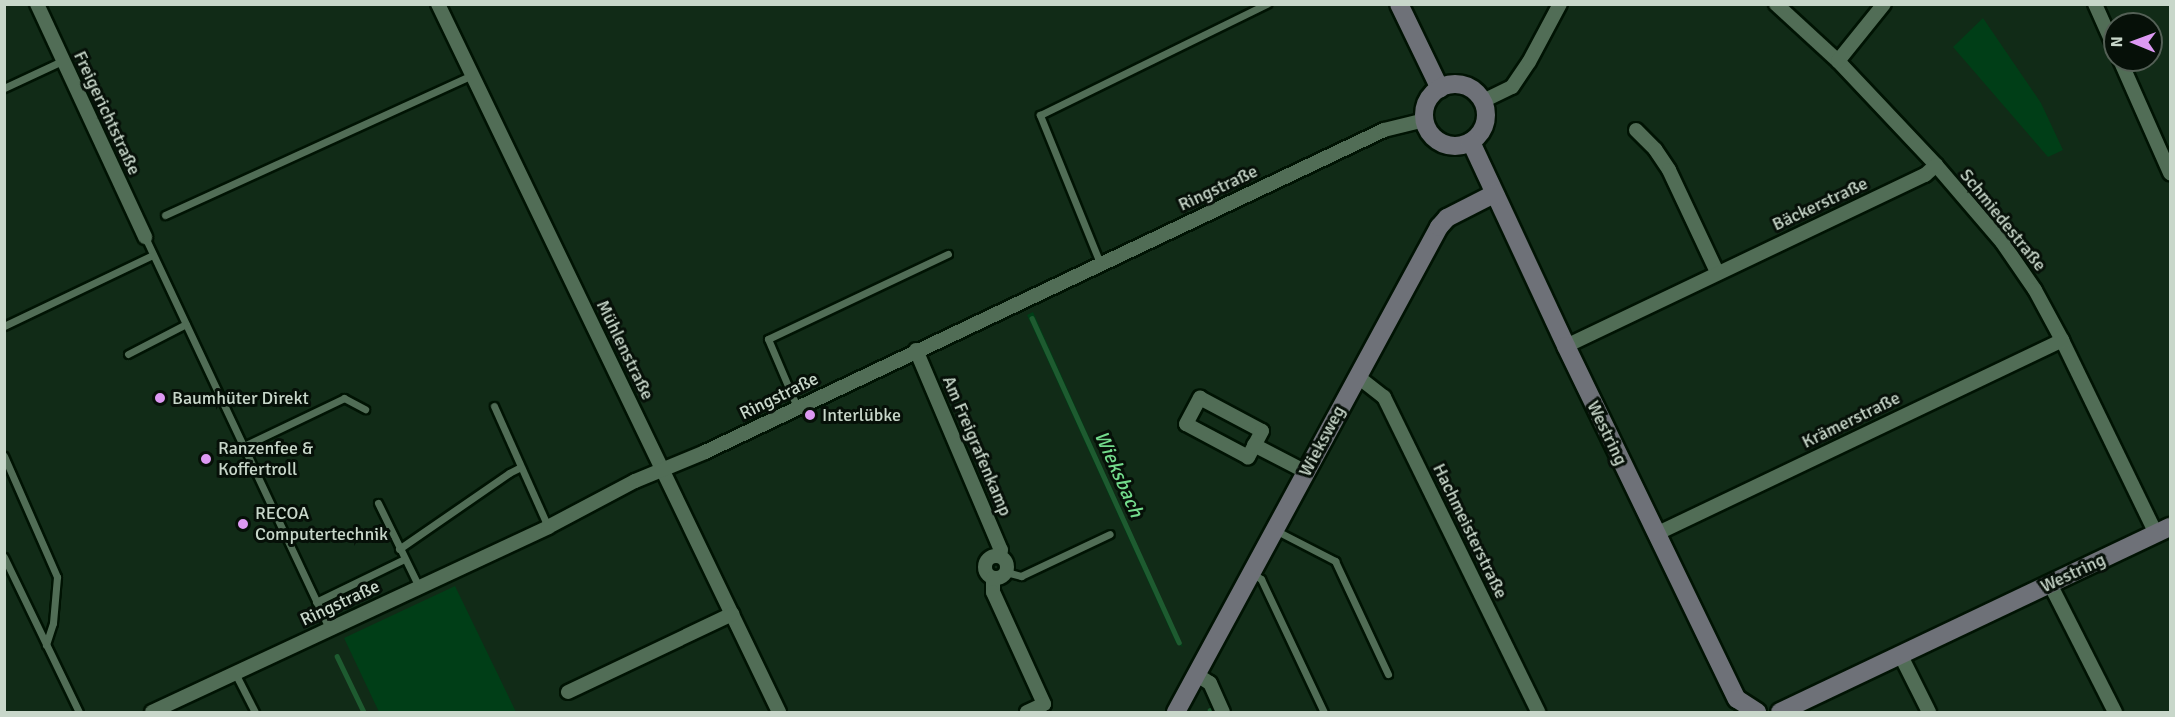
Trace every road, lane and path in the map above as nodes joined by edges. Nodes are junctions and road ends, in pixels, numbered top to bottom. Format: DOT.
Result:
graph roads {
  1 [pos="37,4"];
  2 [pos="438,4"];
  3 [pos="1266,4"];
  4 [pos="1399,4"];
  5 [pos="1560,4"];
  6 [pos="1776,4"];
  7 [pos="1884,4"];
  8 [pos="2095,4"];
  9 [pos="2103,22"];
  10 [pos="62,60"];
  11 [pos="1838,61"];
  12 [pos="2125,72"];
  13 [pos="472,75"];
  14 [pos="4,88"];
  15 [pos="1440,88"];
  16 [pos="1483,101"];
  17 [pos="1425,120"];
  18 [pos="1636,130"];
  19 [pos="1471,142"];
  20 [pos="1936,165"];
  21 [pos="2170,173"];
  22 [pos="1494,194"];
  23 [pos="165,214"];
  24 [pos="145,237"];
  25 [pos="948,254"];
  26 [pos="153,255"];
  27 [pos="1100,263"];
  28 [pos="1717,272"];
  29 [pos="186,324"];
  30 [pos="4,326"];
  31 [pos="2062,340"];
  32 [pos="1566,346"];
  33 [pos="916,350"];
  34 [pos="128,354"];
  35 [pos="1356,376"];
  36 [pos="494,406"];
  37 [pos="797,407"];
  38 [pos="365,409"];
  39 [pos="1254,445"];
  40 [pos="244,446"];
  41 [pos="4,456"];
  42 [pos="521,467"];
  43 [pos="661,468"];
  44 [pos="1306,472"];
  45 [pos="378,503"];
  46 [pos="548,527"];
  47 [pos="1275,530"];
  48 [pos="2163,530"];
  49 [pos="1110,534"];
  50 [pos="1656,534"];
  51 [pos="399,549"];
  52 [pos="999,556"];
  53 [pos="4,557"];
  54 [pos="404,559"];
  55 [pos="1006,572"];
  56 [pos="1252,573"];
  57 [pos="993,578"];
  58 [pos="2050,584"];
  59 [pos="419,586"];
  60 [pos="316,602"];
  61 [pos="732,614"];
  62 [pos="329,628"];
  63 [pos="46,645"];
  64 [pos="1901,656"];
  65 [pos="235,673"];
  66 [pos="1388,674"];
  67 [pos="1197,675"];
  68 [pos="568,692"];
  69 [pos="79,712"];
  70 [pos="152,712"];
  71 [pos="255,712"];
  72 [pos="779,712"];
  73 [pos="1027,712"];
  74 [pos="1176,712"];
  75 [pos="1223,712"];
  76 [pos="1324,712"];
  77 [pos="1538,712"];
  78 [pos="1757,712"];
  79 [pos="1780,712"];
  80 [pos="1929,712"];
  81 [pos="2115,712"];
  1 -- 10 [label="street, Freigerichtstraße"];
  2 -- 13 [label="street, Mühlenstraße"];
  3 -- 27 [label="lane"];
  4 -- 15 [label="main road"];
  5 -- 16 [label="street"];
  6 -- 11 [label="street, Schmiedestraße"];
  7 -- 11 [label="street"];
  8 -- 9 [label="street"];
  10 -- 14 [label="lane"];
  10 -- 24 [label="street, Freigerichtstraße"];
  11 -- 20 [label="street, Schmiedestraße"];
  12 -- 21 [label="street"];
  13 -- 23 [label="lane"];
  13 -- 43 [label="street, Mühlenstraße"];
  15 -- 16 [label="main road"];
  15 -- 17 [label="main road"];
  16 -- 19 [label="main road"];
  17 -- 19 [label="main road"];
  17 -- 27 [label="street, Ringstraße"];
  18 -- 28 [label="street"];
  19 -- 22 [label="main road, Westring"];
  20 -- 28 [label="street, Bäckerstraße"];
  20 -- 31 [label="street, Schmiedestraße"];
  22 -- 32 [label="main road, Westring"];
  22 -- 35 [label="main road, Wieksweg"];
  24 -- 26 [label="lane"];
  25 -- 37 [label="lane"];
  26 -- 29 [label="lane"];
  26 -- 30 [label="lane"];
  27 -- 33 [label="street, Ringstraße"];
  28 -- 32 [label="street, Bäckerstraße"];
  29 -- 34 [label="lane"];
  29 -- 40 [label="lane"];
  31 -- 48 [label="street, Schmiedestraße"];
  31 -- 50 [label="street, Krämerstraße"];
  32 -- 50 [label="main road, Westring"];
  33 -- 37 [label="street, Ringstraße"];
  33 -- 52 [label="street, Am Freigrafenkamp"];
  35 -- 44 [label="main road, Wieksweg"];
  35 -- 77 [label="street, Hachmeisterstraße"];
  36 -- 42 [label="lane"];
  37 -- 43 [label="street, Ringstraße"];
  38 -- 40 [label="lane"];
  39 -- 39 [label="street"];
  39 -- 44 [label="street"];
  40 -- 60 [label="lane"];
  41 -- 63 [label="lane"];
  42 -- 46 [label="lane"];
  42 -- 51 [label="lane"];
  43 -- 46 [label="street, Ringstraße"];
  43 -- 61 [label="street, Mühlenstraße"];
  44 -- 47 [label="main road, Wieksweg"];
  45 -- 51 [label="lane"];
  46 -- 59 [label="street, Ringstraße"];
  47 -- 56 [label="main road, Wieksweg"];
  47 -- 66 [label="lane"];
  48 -- 58 [label="main road, Westring"];
  49 -- 55 [label="lane"];
  50 -- 78 [label="main road, Westring"];
  51 -- 54 [label="lane"];
  52 -- 55 [label="street, Am Freigrafenkamp"];
  52 -- 57 [label="street"];
  53 -- 63 [label="lane"];
  54 -- 59 [label="lane"];
  54 -- 60 [label="lane"];
  55 -- 57 [label="street"];
  56 -- 67 [label="main road, Wieksweg"];
  56 -- 76 [label="lane"];
  57 -- 73 [label="street"];
  58 -- 64 [label="main road, Westring"];
  58 -- 81 [label="street"];
  59 -- 62 [label="street, Ringstraße"];
  60 -- 62 [label="lane"];
  61 -- 68 [label="street"];
  61 -- 72 [label="street, Mühlenstraße"];
  62 -- 65 [label="street, Ringstraße"];
  63 -- 69 [label="lane"];
  64 -- 79 [label="main road, Westring"];
  64 -- 80 [label="street"];
  65 -- 70 [label="street, Ringstraße"];
  65 -- 71 [label="lane"];
  67 -- 74 [label="main road, Wieksweg"];
  67 -- 75 [label="street"];
}
